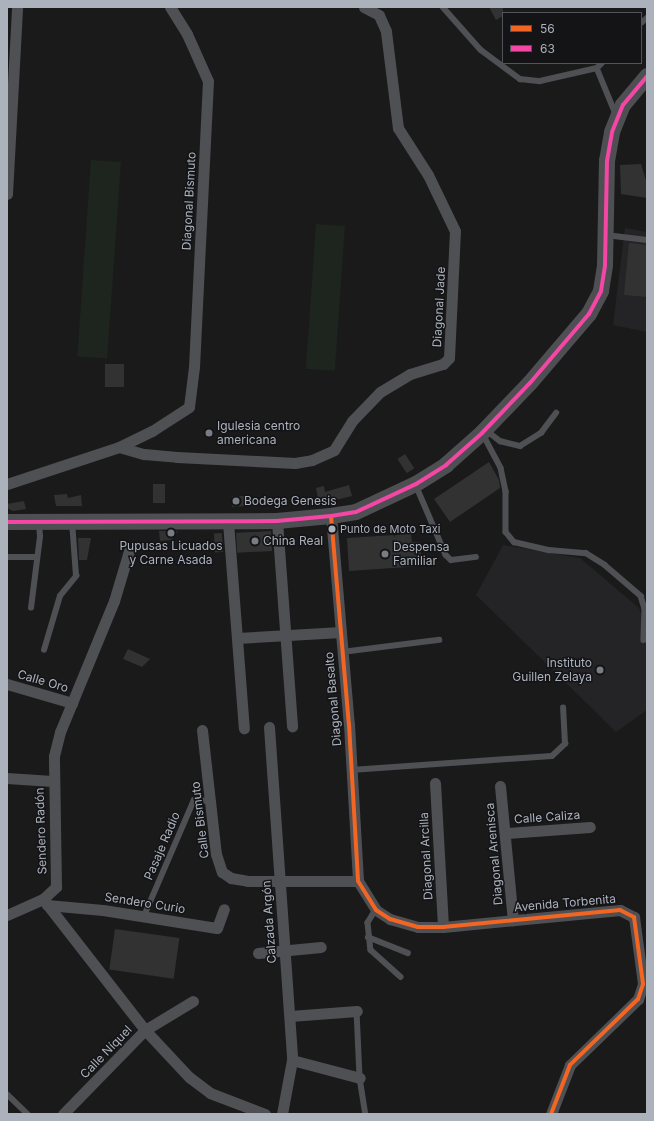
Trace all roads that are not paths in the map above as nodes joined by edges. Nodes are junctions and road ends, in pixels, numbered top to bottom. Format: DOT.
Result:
graph roads {
  1 [pos="17,7"];
  2 [pos="170,7"];
  3 [pos="364,7"];
  4 [pos="442,7"];
  5 [pos="601,64"];
  6 [pos="597,68"];
  7 [pos="647,76"];
  8 [pos="618,118"];
  9 [pos="7,194"];
  10 [pos="606,234"];
  11 [pos="647,240"];
  12 [pos="556,413"];
  13 [pos="484,431"];
  14 [pos="119,447"];
  15 [pos="7,484"];
  16 [pos="416,484"];
  17 [pos="331,516"];
  18 [pos="277,521"];
  19 [pos="7,522"];
  20 [pos="39,522"];
  21 [pos="72,522"];
  22 [pos="228,522"];
  23 [pos="129,551"];
  24 [pos="7,557"];
  25 [pos="37,557"];
  26 [pos="476,557"];
  27 [pos="31,608"];
  28 [pos="341,632"];
  29 [pos="285,635"];
  30 [pos="237,638"];
  31 [pos="439,640"];
  32 [pos="644,640"];
  33 [pos="44,650"];
  34 [pos="342,652"];
  35 [pos="7,684"];
  36 [pos="72,704"];
  37 [pos="563,708"];
  38 [pos="292,726"];
  39 [pos="268,727"];
  40 [pos="244,728"];
  41 [pos="202,730"];
  42 [pos="352,770"];
  43 [pos="7,778"];
  44 [pos="52,781"];
  45 [pos="435,783"];
  46 [pos="500,786"];
  47 [pos="211,801"];
  48 [pos="590,827"];
  49 [pos="506,833"];
  50 [pos="280,881"];
  51 [pos="358,881"];
  52 [pos="45,902"];
  53 [pos="224,909"];
  54 [pos="376,910"];
  55 [pos="7,915"];
  56 [pos="144,916"];
  57 [pos="513,920"];
  58 [pos="443,927"];
  59 [pos="368,937"];
  60 [pos="321,947"];
  61 [pos="284,951"];
  62 [pos="258,953"];
  63 [pos="408,953"];
  64 [pos="401,977"];
  65 [pos="193,1001"];
  66 [pos="357,1011"];
  67 [pos="290,1016"];
  68 [pos="145,1030"];
  69 [pos="292,1060"];
  70 [pos="360,1078"];
  71 [pos="7,1094"];
  72 [pos="28,1114"];
  73 [pos="63,1114"];
  74 [pos="265,1114"];
  75 [pos="282,1114"];
  76 [pos="366,1114"];
  77 [pos="552,1114"];
  1 -- 9 [label="street"];
  2 -- 14 [label="street, Diagonal Bismuto"];
  3 -- 14 [label="street, Diagonal Jade"];
  4 -- 6 [label="lane"];
  5 -- 6 [label="lane"];
  6 -- 8 [label="lane"];
  7 -- 8 [label="main road"];
  8 -- 10 [label="main road"];
  10 -- 11 [label="lane"];
  10 -- 13 [label="main road"];
  12 -- 13 [label="lane"];
  13 -- 16 [label="main road"];
  13 -- 32 [label="lane"];
  14 -- 15 [label="street"];
  16 -- 17 [label="main road"];
  16 -- 26 [label="lane"];
  17 -- 18 [label="main road"];
  17 -- 28 [label="street, Diagonal Basalto"];
  18 -- 22 [label="main road"];
  18 -- 29 [label="street"];
  19 -- 20 [label="main road"];
  20 -- 21 [label="main road"];
  20 -- 25 [label="lane"];
  21 -- 22 [label="main road"];
  21 -- 33 [label="lane"];
  22 -- 30 [label="street"];
  23 -- 36 [label="street, Sendero Radón"];
  24 -- 25 [label="lane"];
  25 -- 27 [label="lane"];
  28 -- 29 [label="street"];
  28 -- 34 [label="street, Diagonal Basalto"];
  29 -- 30 [label="street"];
  29 -- 38 [label="street"];
  30 -- 40 [label="street"];
  31 -- 34 [label="lane"];
  34 -- 42 [label="street, Diagonal Basalto"];
  35 -- 36 [label="street, Calle Oro"];
  36 -- 44 [label="street, Sendero Radón"];
  37 -- 42 [label="lane"];
  39 -- 50 [label="street, Calzada Argón"];
  41 -- 47 [label="street, Calle Bismuto"];
  42 -- 51 [label="street, Diagonal Basalto"];
  43 -- 44 [label="street"];
  44 -- 52 [label="street, Sendero Radón"];
  45 -- 58 [label="street, Diagonal Arcilla"];
  46 -- 49 [label="street, Diagonal Arenisca"];
  47 -- 50 [label="street, Calle Bismuto"];
  47 -- 56 [label="lane, Pasaje Radio"];
  48 -- 49 [label="street, Calle Caliza"];
  49 -- 57 [label="street, Diagonal Arenisca"];
  50 -- 51 [label="street, Calle Bismuto"];
  50 -- 61 [label="street, Calzada Argón"];
  51 -- 54 [label="street, Avenida Torbenita"];
  52 -- 55 [label="street"];
  52 -- 56 [label="street, Sendero Curio"];
  52 -- 68 [label="street"];
  53 -- 56 [label="street, Sendero Curio"];
  54 -- 58 [label="street, Avenida Torbenita"];
  54 -- 59 [label="lane"];
  57 -- 58 [label="street, Avenida Torbenita"];
  57 -- 77 [label="street, Avenida Torbenita"];
  59 -- 63 [label="lane"];
  59 -- 64 [label="lane"];
  60 -- 61 [label="street"];
  61 -- 62 [label="street"];
  61 -- 67 [label="street, Calzada Argón"];
  65 -- 68 [label="street, Calle Níquel"];
  66 -- 67 [label="street"];
  66 -- 70 [label="lane"];
  67 -- 69 [label="street, Calzada Argón"];
  68 -- 73 [label="street, Calle Níquel"];
  68 -- 74 [label="street"];
  69 -- 70 [label="street"];
  69 -- 75 [label="street, Calzada Argón"];
  70 -- 76 [label="lane"];
  71 -- 72 [label="lane"];
}
